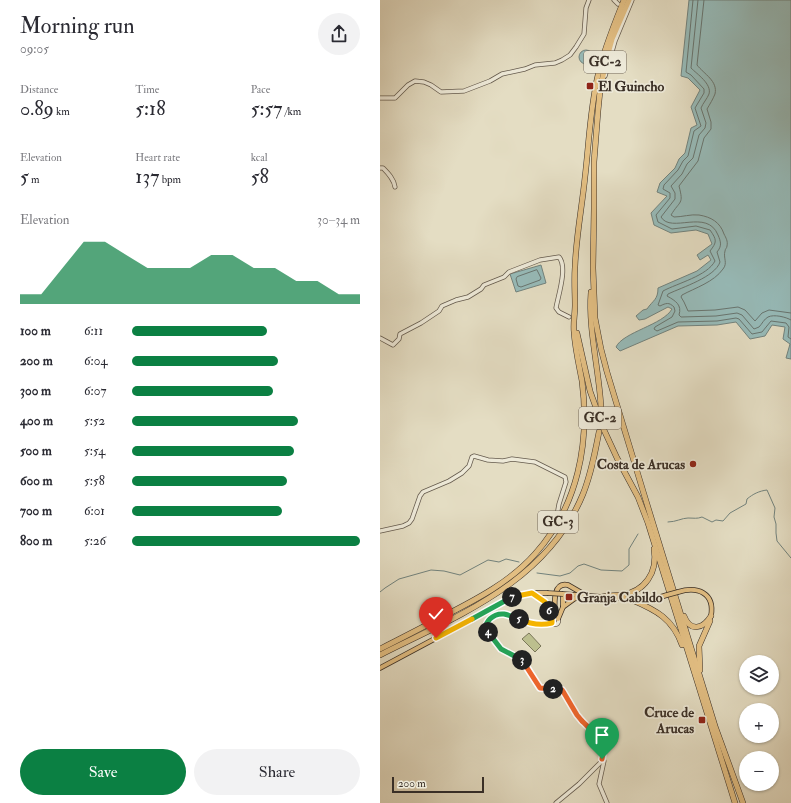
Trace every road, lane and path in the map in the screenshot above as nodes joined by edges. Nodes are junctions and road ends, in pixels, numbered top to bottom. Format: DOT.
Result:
graph roads {
  1 [pos="589,0"];
  2 [pos="614,0"];
  3 [pos="624,0"];
  4 [pos="628,0"];
  5 [pos="632,0"];
  6 [pos="618,4"];
  7 [pos="380,98"];
  8 [pos="596,127"];
  9 [pos="380,168"];
  10 [pos="395,187"];
  11 [pos="593,268"];
  12 [pos="575,306"];
  13 [pos="569,311"];
  14 [pos="563,314"];
  15 [pos="569,317"];
  16 [pos="380,338"];
  17 [pos="601,407"];
  18 [pos="599,432"];
  19 [pos="561,506"];
  20 [pos="380,531"];
  21 [pos="655,537"];
  22 [pos="514,574"];
  23 [pos="532,593"];
  24 [pos="563,594"];
  25 [pos="581,596"];
  26 [pos="588,596"];
  27 [pos="602,597"];
  28 [pos="632,600"];
  29 [pos="563,607"];
  30 [pos="711,616"];
  31 [pos="554,620"];
  32 [pos="380,649"];
  33 [pos="380,655"];
  34 [pos="692,667"];
  35 [pos="380,668"];
  36 [pos="702,683"];
  37 [pos="601,760"];
  38 [pos="556,803"];
  39 [pos="607,803"];
  40 [pos="735,803"];
  41 [pos="743,803"];
  1 -- 7 [label="street"];
  2 -- 6 [label="street"];
  3 -- 12 [label="highway, GC-2"];
  4 -- 8 [label="highway, GC-2"];
  5 -- 8 [label="street"];
  8 -- 11 [label="highway, GC-2"];
  9 -- 10 [label="street"];
  11 -- 17 [label="highway"];
  11 -- 21 [label="highway, GC-2"];
  12 -- 21 [label="highway, GC-2"];
  12 -- 22 [label="highway, GC-3"];
  13 -- 14 [label="street"];
  14 -- 15 [label="street"];
  14 -- 16 [label="street"];
  18 -- 33 [label="highway, GC-3"];
  19 -- 20 [label="street"];
  19 -- 22 [label="highway"];
  21 -- 27 [label="highway"];
  21 -- 30 [label="highway"];
  21 -- 34 [label="highway, GC-2"];
  21 -- 36 [label="highway, GC-2"];
  22 -- 32 [label="highway, GC-3"];
  23 -- 24 [label="main road, bridge"];
  23 -- 31 [label="main road"];
  23 -- 35 [label="main road"];
  24 -- 25 [label="main road"];
  24 -- 29 [label="main road"];
  25 -- 26 [label="main road"];
  25 -- 29 [label="main road"];
  26 -- 27 [label="main road"];
  26 -- 31 [label="main road"];
  27 -- 28 [label="main road"];
  28 -- 30 [label="main road, bridge"];
  28 -- 34 [label="highway"];
  29 -- 31 [label="main road"];
  30 -- 36 [label="highway"];
  31 -- 37 [label="street"];
  34 -- 40 [label="highway, GC-2"];
  36 -- 41 [label="highway, GC-2"];
  37 -- 38 [label="street"];
  37 -- 39 [label="street"];
}
